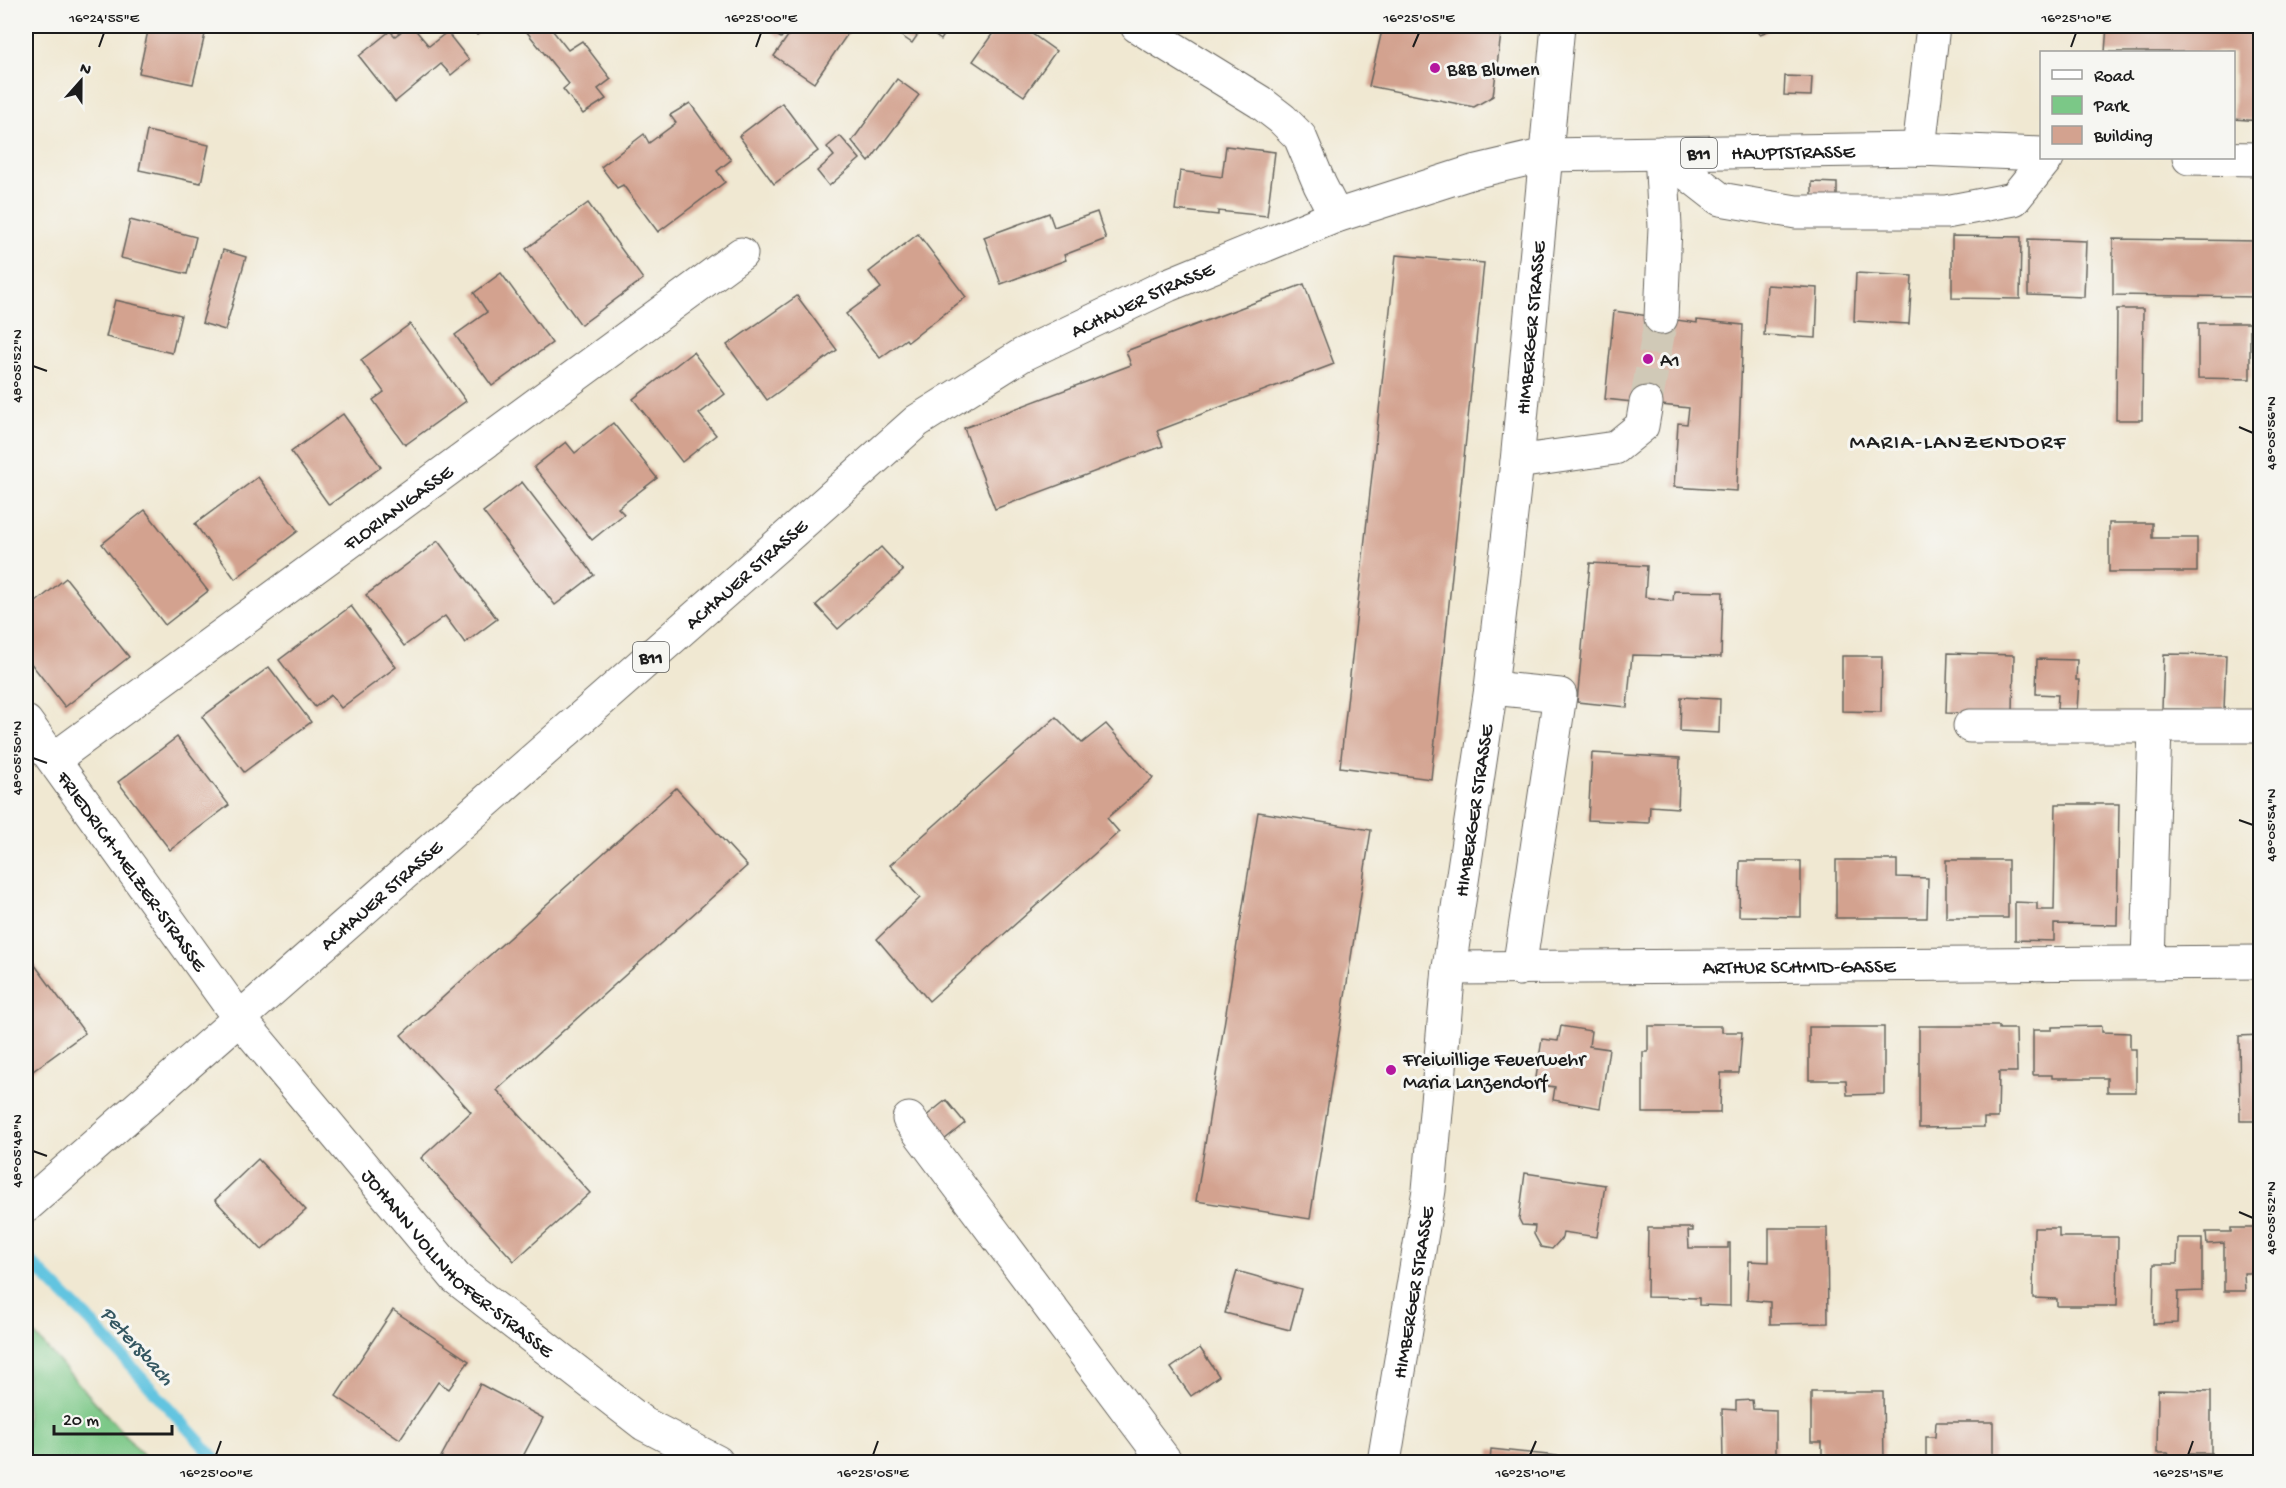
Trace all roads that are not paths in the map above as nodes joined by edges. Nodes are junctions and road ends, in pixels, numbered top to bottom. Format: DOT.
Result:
graph roads {
  1 [pos="1137,26"];
  2 [pos="1558,26"];
  3 [pos="1933,26"];
  4 [pos="1919,149"];
  5 [pos="1661,153"];
  6 [pos="2040,154"];
  7 [pos="1545,155"];
  8 [pos="2046,159"];
  9 [pos="2235,159"];
  10 [pos="2260,159"];
  11 [pos="1336,216"];
  12 [pos="741,254"];
  13 [pos="1661,318"];
  14 [pos="1646,403"];
  15 [pos="1517,462"];
  16 [pos="1491,688"];
  17 [pos="26,722"];
  18 [pos="1970,726"];
  19 [pos="2260,726"];
  20 [pos="2155,727"];
  21 [pos="54,759"];
  22 [pos="2148,962"];
  23 [pos="2260,962"];
  24 [pos="1449,968"];
  25 [pos="1519,969"];
  26 [pos="239,1018"];
  27 [pos="909,1119"];
  28 [pos="28,1204"];
  29 [pos="717,1462"];
  30 [pos="1166,1462"];
  31 [pos="1384,1462"];
  1 -- 11 [label="street"];
  2 -- 7 [label="street, HIMBERGER STRASSE"];
  3 -- 4 [label="street"];
  4 -- 5 [label="street, HAUPTSTRASSE / B11"];
  4 -- 6 [label="street, HAUPTSTRASSE / B11"];
  5 -- 7 [label="street, HAUPTSTRASSE / B11"];
  5 -- 8 [label="street"];
  5 -- 13 [label="street"];
  7 -- 11 [label="street, ACHAUER STRASSE / B11"];
  7 -- 15 [label="street, HIMBERGER STRASSE"];
  9 -- 10 [label="street"];
  11 -- 26 [label="street, ACHAUER STRASSE / B11"];
  12 -- 21 [label="street, FLORIANIGASSE"];
  14 -- 15 [label="street"];
  15 -- 16 [label="street, HIMBERGER STRASSE"];
  16 -- 24 [label="street, HIMBERGER STRASSE"];
  16 -- 25 [label="street"];
  17 -- 21 [label="street, FRIEDRICH-MELZER-STRASSE"];
  18 -- 20 [label="street"];
  19 -- 20 [label="street"];
  20 -- 22 [label="street"];
  21 -- 26 [label="street, FRIEDRICH-MELZER-STRASSE"];
  22 -- 23 [label="street, ARTHUR SCHMID-GASSE"];
  22 -- 25 [label="street, ARTHUR SCHMID-GASSE"];
  24 -- 25 [label="street, ARTHUR SCHMID-GASSE"];
  24 -- 31 [label="street, HIMBERGER STRASSE"];
  26 -- 28 [label="street, ACHAUER STRASSE / B11"];
  26 -- 29 [label="street, JOHANN VOLLNHOFER-STRASSE"];
  27 -- 30 [label="street"];
}
